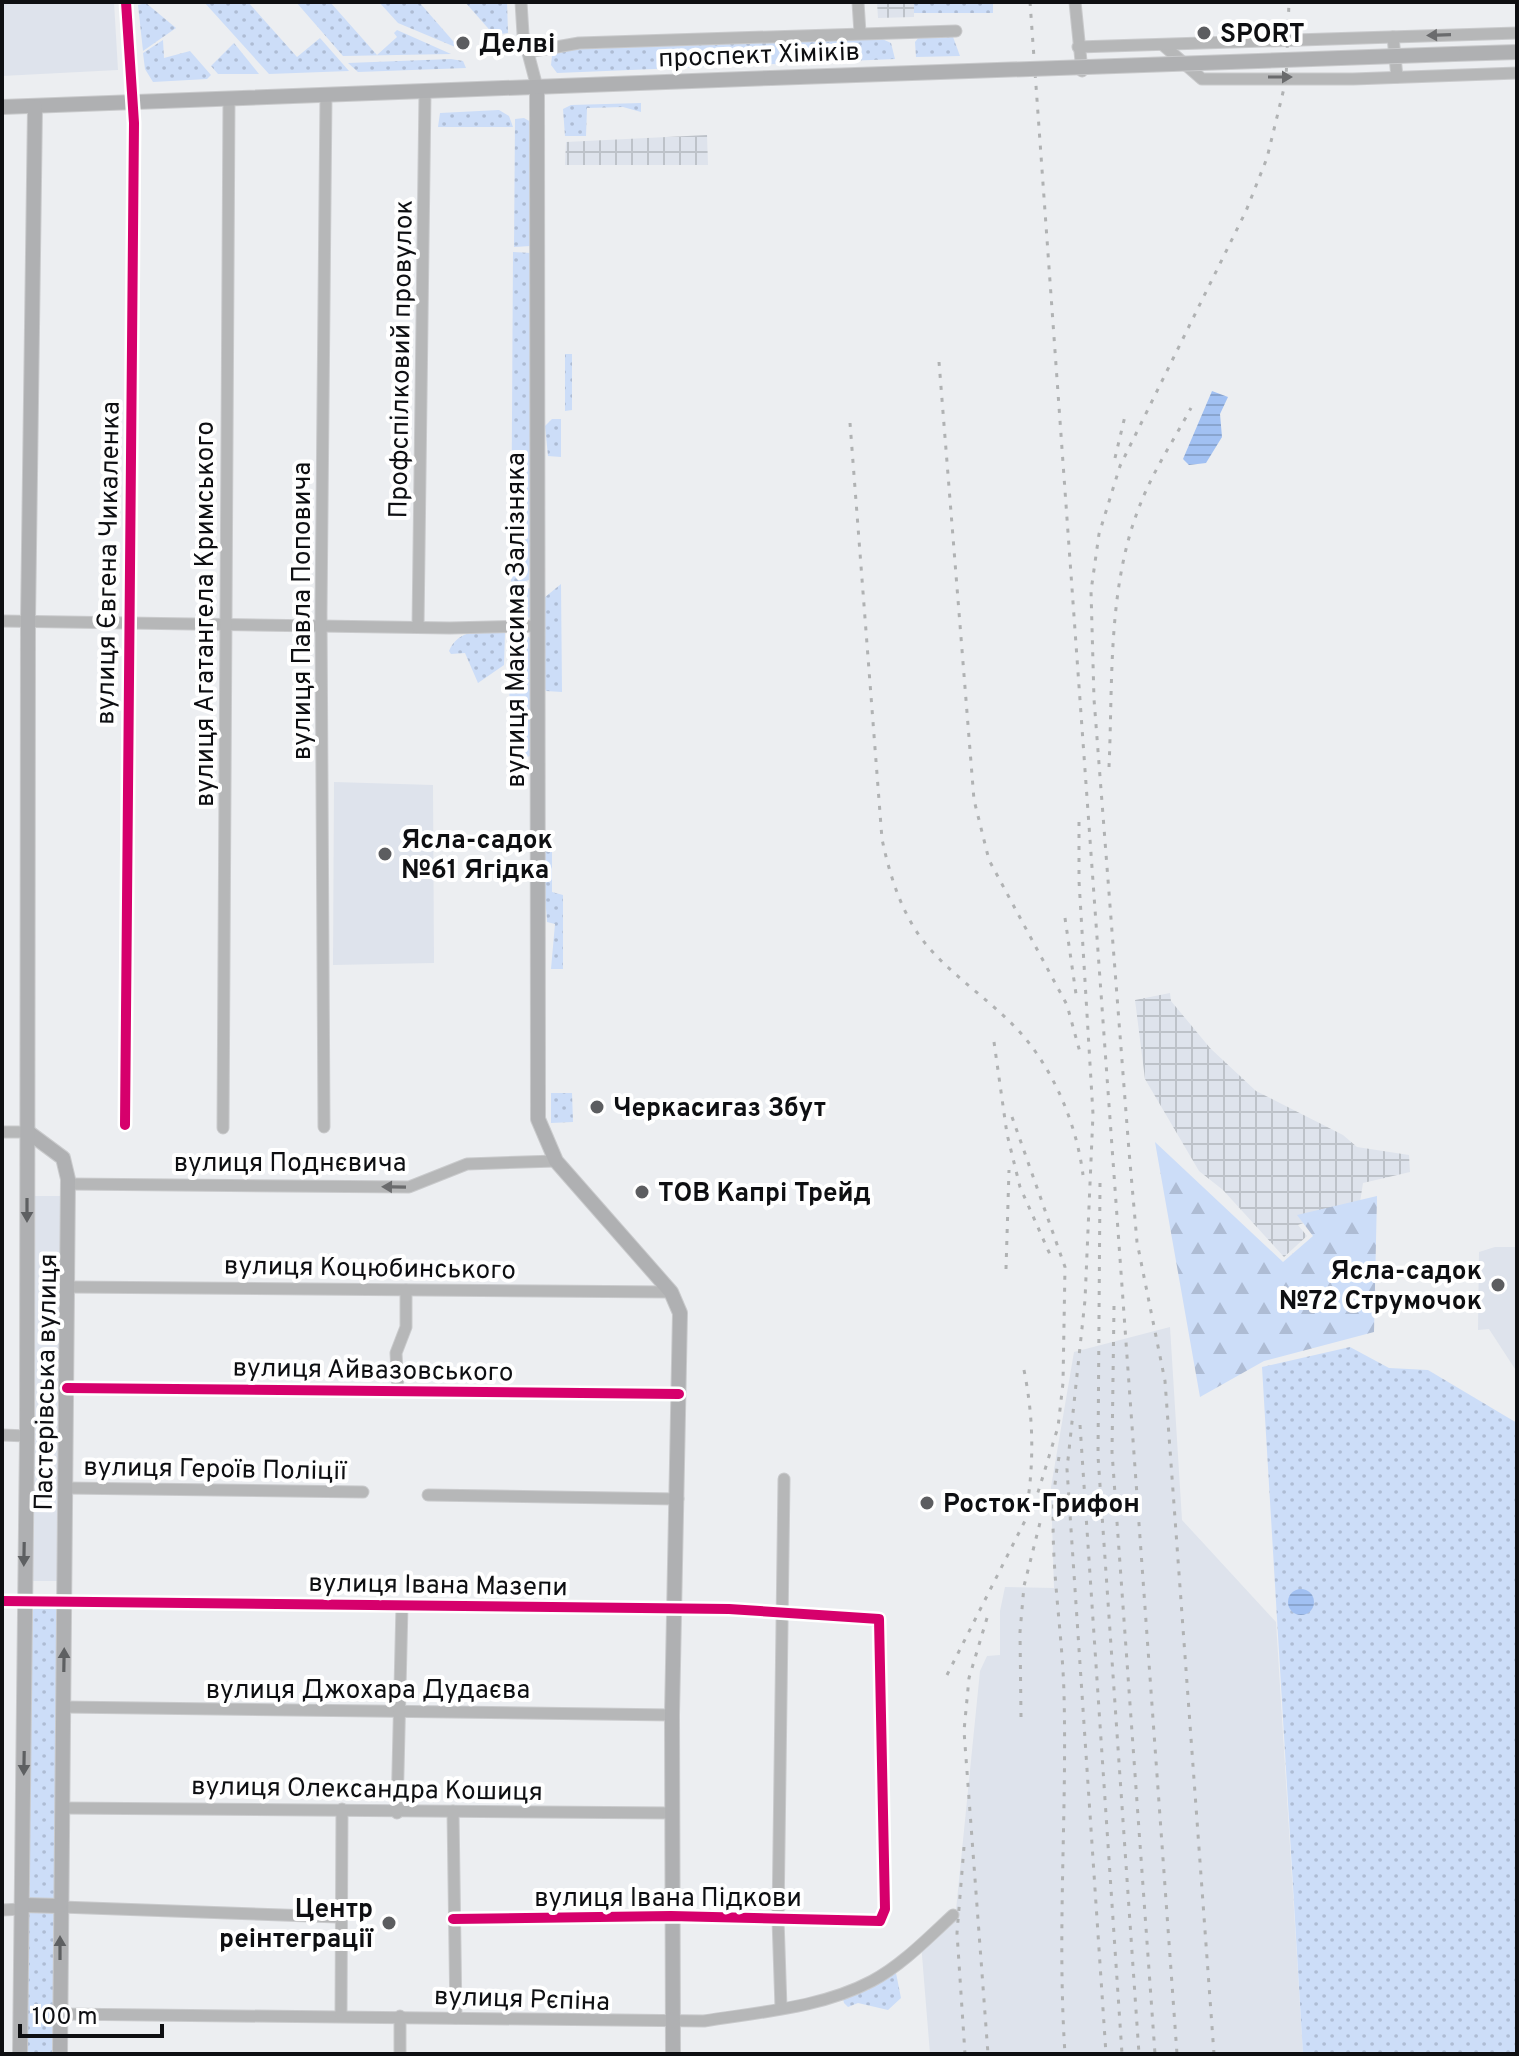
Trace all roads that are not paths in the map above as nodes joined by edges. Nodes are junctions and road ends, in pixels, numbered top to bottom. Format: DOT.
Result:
graph roads {
  1 [pos="126,2"];
  2 [pos="521,2"];
  3 [pos="858,2"];
  4 [pos="1075,2"];
  5 [pos="956,31"];
  6 [pos="860,33"];
  7 [pos="1517,33"];
  8 [pos="1393,37"];
  9 [pos="1163,45"];
  10 [pos="1110,46"];
  11 [pos="1078,47"];
  12 [pos="528,52"];
  13 [pos="1517,52"];
  14 [pos="1189,67"];
  15 [pos="1113,69"];
  16 [pos="1517,73"];
  17 [pos="1397,77"];
  18 [pos="537,87"];
  19 [pos="425,92"];
  20 [pos="326,95"];
  21 [pos="229,99"];
  22 [pos="134,103"];
  23 [pos="2,107"];
  24 [pos="35,107"];
  25 [pos="2,621"];
  26 [pos="28,621"];
  27 [pos="128,621"];
  28 [pos="226,622"];
  29 [pos="324,626"];
  30 [pos="537,626"];
  31 [pos="418,627"];
  32 [pos="125,1125"];
  33 [pos="324,1127"];
  34 [pos="223,1128"];
  35 [pos="2,1132"];
  36 [pos="28,1132"];
  37 [pos="556,1161"];
  38 [pos="69,1184"];
  39 [pos="69,1287"];
  40 [pos="406,1290"];
  41 [pos="671,1292"];
  42 [pos="67,1388"];
  43 [pos="398,1391"];
  44 [pos="679,1394"];
  45 [pos="2,1435"];
  46 [pos="27,1436"];
  47 [pos="784,1479"];
  48 [pos="66,1488"];
  49 [pos="363,1492"];
  50 [pos="428,1495"];
  51 [pos="678,1499"];
  52 [pos="2,1601"];
  53 [pos="24,1601"];
  54 [pos="65,1601"];
  55 [pos="402,1605"];
  56 [pos="673,1610"];
  57 [pos="784,1613"];
  58 [pos="63,1707"];
  59 [pos="400,1710"];
  60 [pos="672,1715"];
  61 [pos="62,1808"];
  62 [pos="342,1809"];
  63 [pos="453,1811"];
  64 [pos="397,1813"];
  65 [pos="672,1813"];
  66 [pos="60,1906"];
  67 [pos="22,1907"];
  68 [pos="2,1910"];
  69 [pos="953,1915"];
  70 [pos="671,1916"];
  71 [pos="338,1917"];
  72 [pos="882,1918"];
  73 [pos="453,1919"];
  74 [pos="778,1919"];
  75 [pos="781,2008"];
  76 [pos="60,2014"];
  77 [pos="341,2015"];
  78 [pos="400,2016"];
  79 [pos="456,2018"];
  80 [pos="672,2023"];
  81 [pos="20,2054"];
  82 [pos="60,2054"];
  83 [pos="400,2054"];
  84 [pos="673,2054"];
  1 -- 22 [label="street, вулиця Євгена Чикаленка"];
  2 -- 12 [label="street, вулиця Максима Залізняка"];
  3 -- 6 [label="street"];
  4 -- 11 [label="street"];
  5 -- 6 [label="street, проспект Хіміків"];
  6 -- 12 [label="street, проспект Хіміків"];
  7 -- 8 [label="street, one-way"];
  8 -- 9 [label="street"];
  8 -- 17 [label="street"];
  9 -- 10 [label="street"];
  9 -- 14 [label="street"];
  10 -- 11 [label="street"];
  10 -- 15 [label="street"];
  11 -- 15 [label="street"];
  12 -- 18 [label="street, вулиця Максима Залізняка"];
  13 -- 18 [label="main road, проспект Хіміків, bridge"];
  14 -- 15 [label="street"];
  14 -- 17 [label="street, one-way"];
  16 -- 17 [label="street"];
  18 -- 19 [label="main road, проспект Хіміків"];
  18 -- 30 [label="main road, вулиця Максима Залізняка"];
  19 -- 20 [label="main road, проспект Хіміків"];
  19 -- 31 [label="street, Профспілковий провулок"];
  20 -- 21 [label="main road, проспект Хіміків"];
  20 -- 29 [label="street, вулиця Павла Поповича"];
  21 -- 22 [label="main road, проспект Хіміків"];
  21 -- 28 [label="street, вулиця Агатангела Кримського"];
  22 -- 24 [label="main road, проспект Хіміків"];
  22 -- 27 [label="street, вулиця Євгена Чикаленка"];
  23 -- 24 [label="main road, проспект Хіміків"];
  24 -- 26 [label="main road, Пастерівська вулиця"];
  25 -- 26 [label="street"];
  26 -- 27 [label="street"];
  26 -- 36 [label="main road, Пастерівська вулиця"];
  27 -- 28 [label="street"];
  27 -- 32 [label="street, вулиця Євгена Чикаленка"];
  28 -- 29 [label="street"];
  28 -- 34 [label="street, вулиця Агатангела Кримського"];
  29 -- 31 [label="street"];
  29 -- 33 [label="street, вулиця Павла Поповича"];
  30 -- 31 [label="street"];
  30 -- 37 [label="main road, вулиця Максима Залізняка"];
  35 -- 36 [label="street"];
  36 -- 38 [label="main road, Пастерівська вулиця"];
  36 -- 46 [label="main road, Пастерівська вулиця, one-way"];
  37 -- 38 [label="street, вулиця Поднєвича, one-way"];
  37 -- 41 [label="main road, вулиця Максима Залізняка"];
  38 -- 39 [label="main road, Пастерівська вулиця"];
  39 -- 40 [label="street, вулиця Коцюбинського"];
  39 -- 42 [label="main road, Пастерівська вулиця"];
  40 -- 41 [label="street, вулиця Коцюбинського"];
  40 -- 43 [label="street"];
  41 -- 44 [label="main road, вулиця Максима Залізняка"];
  42 -- 43 [label="street, вулиця Айвазовського"];
  42 -- 48 [label="main road, Пастерівська вулиця"];
  43 -- 44 [label="street, вулиця Айвазовського"];
  44 -- 51 [label="main road, вулиця Максима Залізняка"];
  45 -- 46 [label="street"];
  46 -- 53 [label="main road, Пастерівська вулиця, one-way"];
  47 -- 57 [label="street"];
  48 -- 49 [label="street, вулиця Героїв Поліції"];
  48 -- 54 [label="main road, Пастерівська вулиця"];
  50 -- 51 [label="street"];
  51 -- 56 [label="main road, вулиця Максима Залізняка"];
  52 -- 53 [label="street, вулиця Івана Мазепи"];
  53 -- 54 [label="street, вулиця Івана Мазепи"];
  53 -- 67 [label="main road, Пастерівська вулиця, one-way"];
  54 -- 55 [label="street, вулиця Івана Мазепи"];
  58 -- 54 [label="main road, Пастерівська вулиця, one-way"];
  55 -- 56 [label="street, вулиця Івана Мазепи"];
  55 -- 59 [label="street"];
  56 -- 57 [label="street, вулиця Івана Мазепи"];
  56 -- 60 [label="main road, вулиця Максима Залізняка"];
  57 -- 72 [label="street, вулиця Івана Мазепи"];
  57 -- 74 [label="street"];
  58 -- 59 [label="street, вулиця Джохара Дудаєва"];
  58 -- 61 [label="main road, Пастерівська вулиця"];
  59 -- 60 [label="street, вулиця Джохара Дудаєва"];
  59 -- 64 [label="street"];
  60 -- 65 [label="main road, вулиця Максима Залізняка"];
  61 -- 62 [label="street, вулиця Олександра Кошиця"];
  61 -- 66 [label="main road, Пастерівська вулиця"];
  62 -- 64 [label="street, вулиця Олександра Кошиця"];
  62 -- 71 [label="street"];
  63 -- 64 [label="street, вулиця Олександра Кошиця"];
  63 -- 65 [label="street, вулиця Олександра Кошиця"];
  63 -- 73 [label="street"];
  65 -- 70 [label="main road, вулиця Максима Залізняка"];
  66 -- 67 [label="main road"];
  66 -- 71 [label="street"];
  76 -- 66 [label="main road, Пастерівська вулиця, one-way"];
  67 -- 68 [label="street"];
  67 -- 81 [label="main road, Пастерівська вулиця"];
  69 -- 75 [label="street, вулиця Рєпіна"];
  70 -- 73 [label="street, вулиця Івана Підкови"];
  70 -- 74 [label="street, вулиця Івана Підкови"];
  70 -- 80 [label="main road, вулиця Максима Залізняка"];
  71 -- 77 [label="street"];
  72 -- 74 [label="street, вулиця Івана Підкови"];
  73 -- 79 [label="street"];
  74 -- 75 [label="street"];
  75 -- 80 [label="street, вулиця Рєпіна"];
  76 -- 77 [label="street, вулиця Рєпіна"];
  76 -- 82 [label="main road, Пастерівська вулиця"];
  77 -- 78 [label="street, вулиця Рєпіна"];
  78 -- 79 [label="street, вулиця Рєпіна"];
  78 -- 83 [label="street"];
  79 -- 80 [label="street, вулиця Рєпіна"];
  80 -- 84 [label="main road, вулиця Максима Залізняка"];
}
